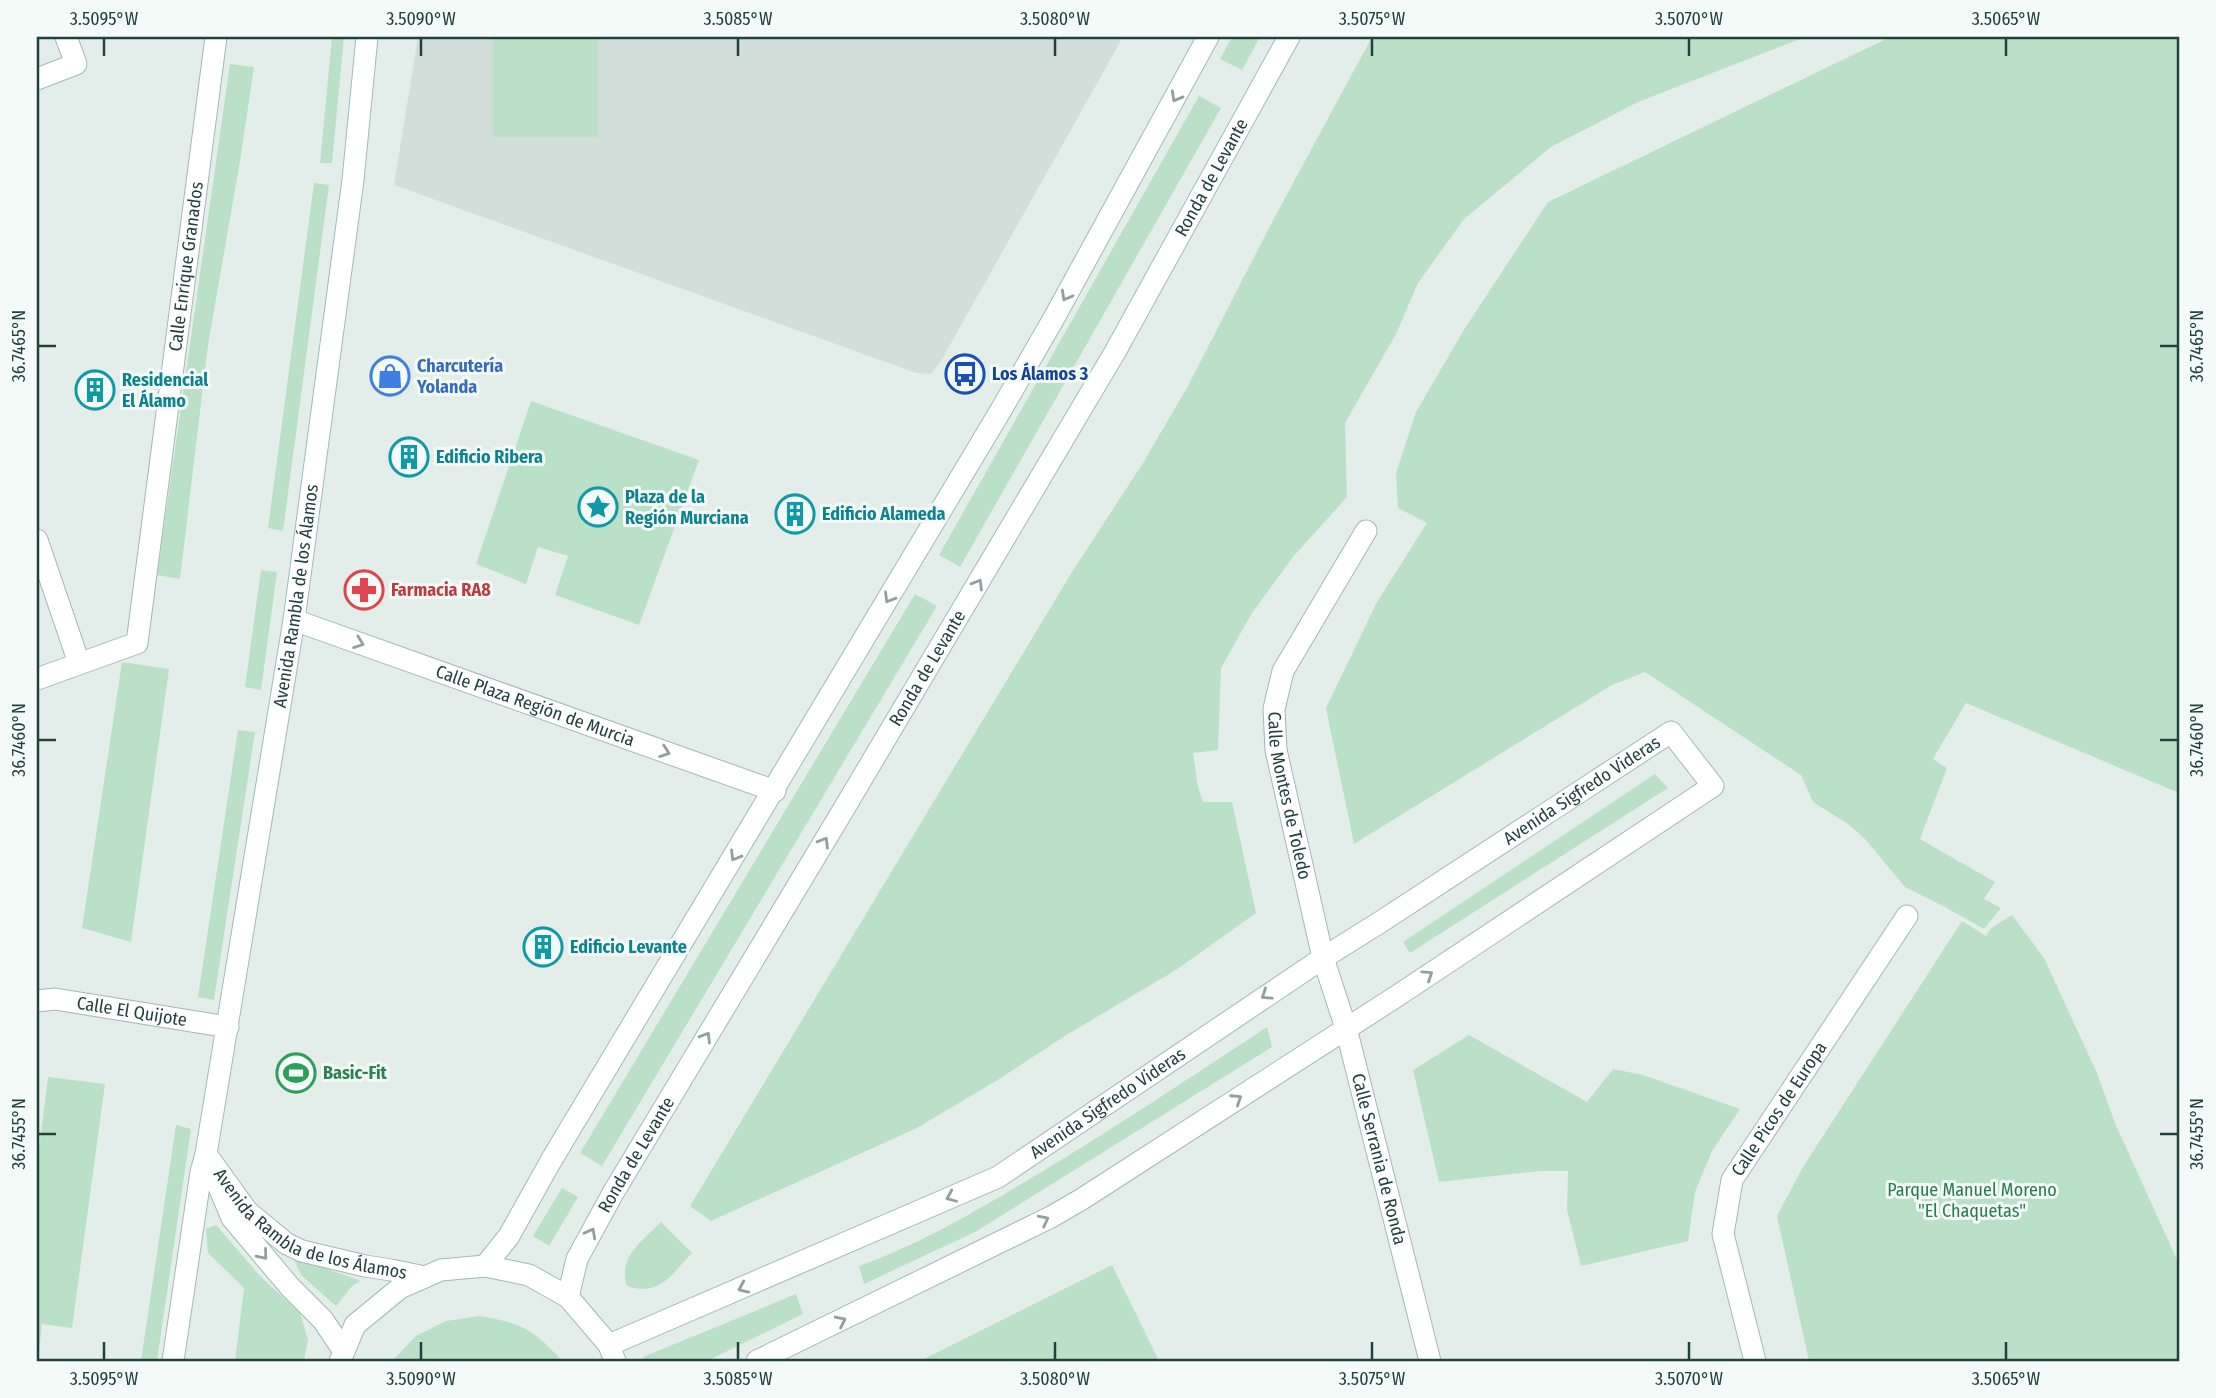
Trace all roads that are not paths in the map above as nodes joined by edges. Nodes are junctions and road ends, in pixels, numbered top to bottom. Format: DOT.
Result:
graph roads {
  1 [pos="66,37"];
  2 [pos="216,37"];
  3 [pos="367,37"];
  4 [pos="1209,37"];
  5 [pos="1289,37"];
  6 [pos="37,79"];
  7 [pos="1366,531"];
  8 [pos="37,540"];
  9 [pos="294,620"];
  10 [pos="79,663"];
  11 [pos="37,679"];
  12 [pos="775,790"];
  13 [pos="1907,916"];
  14 [pos="1323,958"];
  15 [pos="37,1001"];
  16 [pos="228,1027"];
  17 [pos="1346,1028"];
  18 [pos="206,1154"];
  19 [pos="485,1266"];
  20 [pos="425,1277"];
  21 [pos="568,1297"];
  22 [pos="612,1353"];
  23 [pos="791,1353"];
  24 [pos="341,1356"];
  25 [pos="173,1361"];
  26 [pos="757,1361"];
  27 [pos="1430,1361"];
  28 [pos="1755,1361"];
  1 -- 6 [label="street"];
  2 -- 10 [label="street, Calle Enrique Granados"];
  3 -- 9 [label="street, Avenida Rambla de los Álamos"];
  4 -- 12 [label="street, one-way"];
  21 -- 5 [label="street, Ronda de Levante, one-way"];
  7 -- 14 [label="street, Calle Montes de Toledo"];
  8 -- 10 [label="street"];
  9 -- 12 [label="street, Calle Plaza Región de Murcia, one-way"];
  9 -- 16 [label="street, Avenida Rambla de los Álamos"];
  10 -- 11 [label="street"];
  12 -- 19 [label="street, one-way"];
  13 -- 28 [label="street, Calle Picos de Europa"];
  14 -- 17 [label="street, Calle Serrania de Ronda"];
  17 -- 14 [label="street, Avenida Sigfredo Videras, one-way"];
  14 -- 22 [label="street, Avenida Sigfredo Videras, one-way"];
  15 -- 16 [label="street, Calle El Quijote"];
  16 -- 18 [label="street, Avenida Rambla de los Álamos"];
  23 -- 17 [label="street, Avenida Sigfredo Videras, one-way"];
  17 -- 27 [label="street, Calle Serrania de Ronda"];
  18 -- 20 [label="street, Avenida Rambla de los Álamos"];
  18 -- 24 [label="street, Avenida Rambla de los Álamos, one-way"];
  18 -- 25 [label="street, Avenida Rambla de los Álamos"];
  19 -- 20 [label="street"];
  19 -- 21 [label="street"];
  20 -- 24 [label="street"];
  21 -- 22 [label="street"];
  23 -- 26 [label="street, Avenida Sigfredo Videras"];
}
